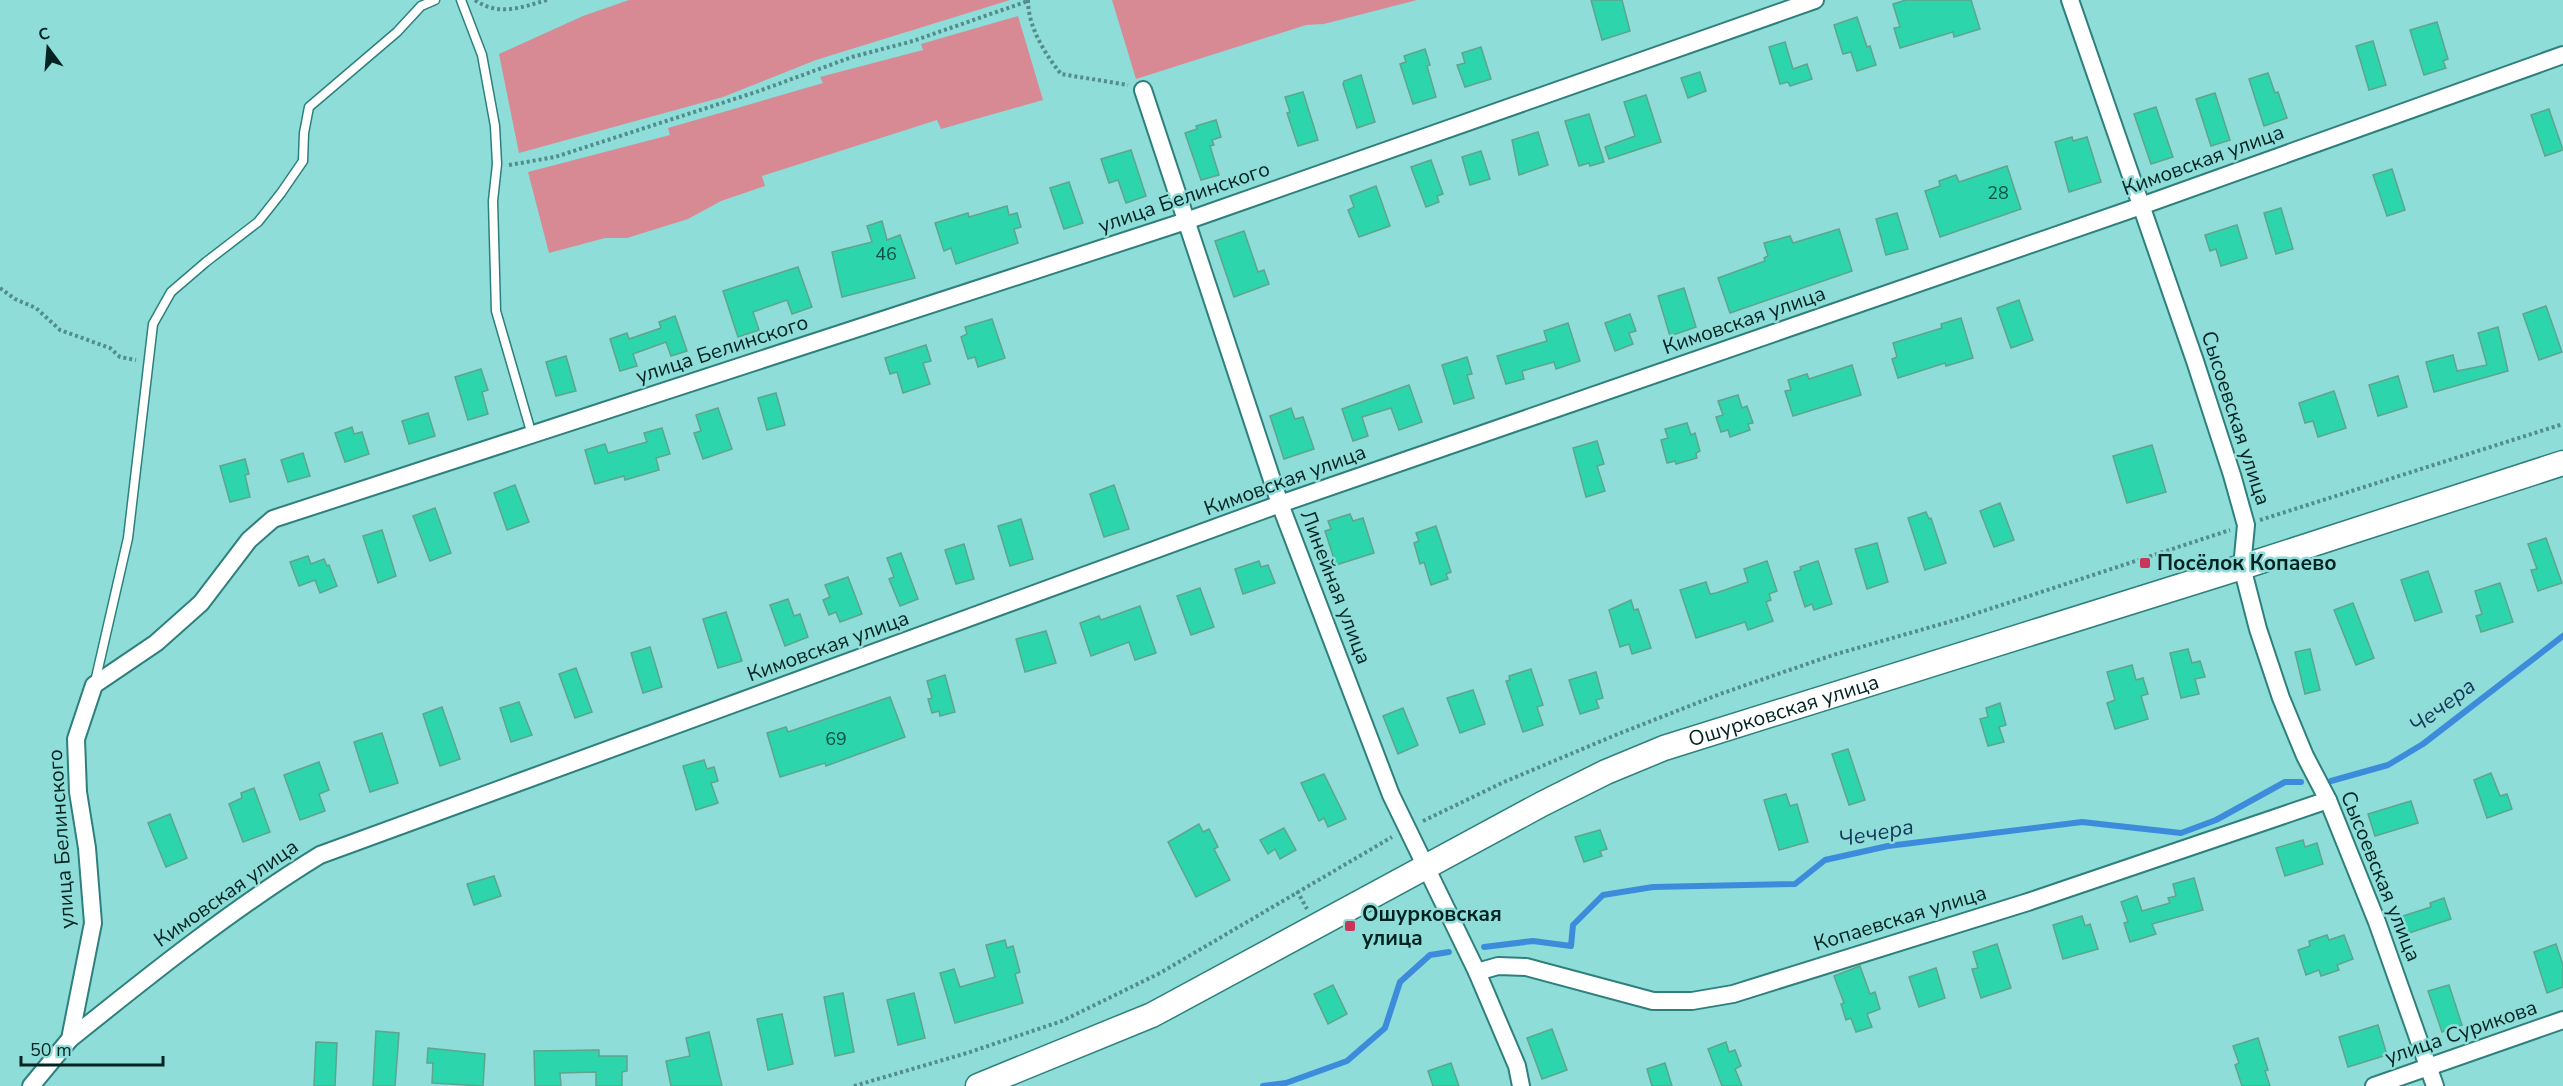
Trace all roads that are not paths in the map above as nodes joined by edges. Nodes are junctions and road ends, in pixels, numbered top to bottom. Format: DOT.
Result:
graph roads {
  1 [pos="435,0"];
  2 [pos="461,0"];
  3 [pos="1815,0"];
  4 [pos="2070,0"];
  5 [pos="2563,55"];
  6 [pos="1143,90"];
  7 [pos="2141,206"];
  8 [pos="1186,221"];
  9 [pos="532,435"];
  10 [pos="2563,463"];
  11 [pos="1280,504"];
  12 [pos="2242,567"];
  13 [pos="94,685"];
  14 [pos="2328,800"];
  15 [pos="1425,868"];
  16 [pos="1477,972"];
  17 [pos="2563,1020"];
  18 [pos="70,1039"];
  19 [pos="2428,1067"];
  20 [pos="31,1086"];
  21 [pos="978,1086"];
  22 [pos="1521,1086"];
  23 [pos="2374,1086"];
  24 [pos="2435,1086"];
  1 -- 13 [label="lane"];
  2 -- 9 [label="lane"];
  3 -- 8 [label="street, улица Белинского"];
  4 -- 7 [label="street, Сысоевская улица"];
  5 -- 7 [label="street, Кимовская улица"];
  6 -- 8 [label="street, Линейная улица"];
  7 -- 11 [label="street, Кимовская улица"];
  7 -- 12 [label="street, Сысоевская улица"];
  8 -- 9 [label="street, улица Белинского"];
  8 -- 11 [label="street, Линейная улица"];
  9 -- 13 [label="street, улица Белинского"];
  10 -- 12 [label="street, Ошурковская улица"];
  11 -- 15 [label="street, Линейная улица"];
  11 -- 18 [label="street, Кимовская улица"];
  12 -- 14 [label="street, Сысоевская улица"];
  12 -- 15 [label="street, Ошурковская улица"];
  13 -- 18 [label="street, улица Белинского"];
  14 -- 16 [label="street, Копаевская улица"];
  14 -- 19 [label="street, Сысоевская улица"];
  15 -- 16 [label="street, Линейная улица"];
  15 -- 21 [label="street, Ошурковская улица"];
  16 -- 22 [label="street, Линейная улица"];
  17 -- 19 [label="street, улица Сурикова"];
  18 -- 20 [label="street, улица Белинского"];
  19 -- 23 [label="street, улица Сурикова"];
  19 -- 24 [label="street, Сысоевская улица"];
}
